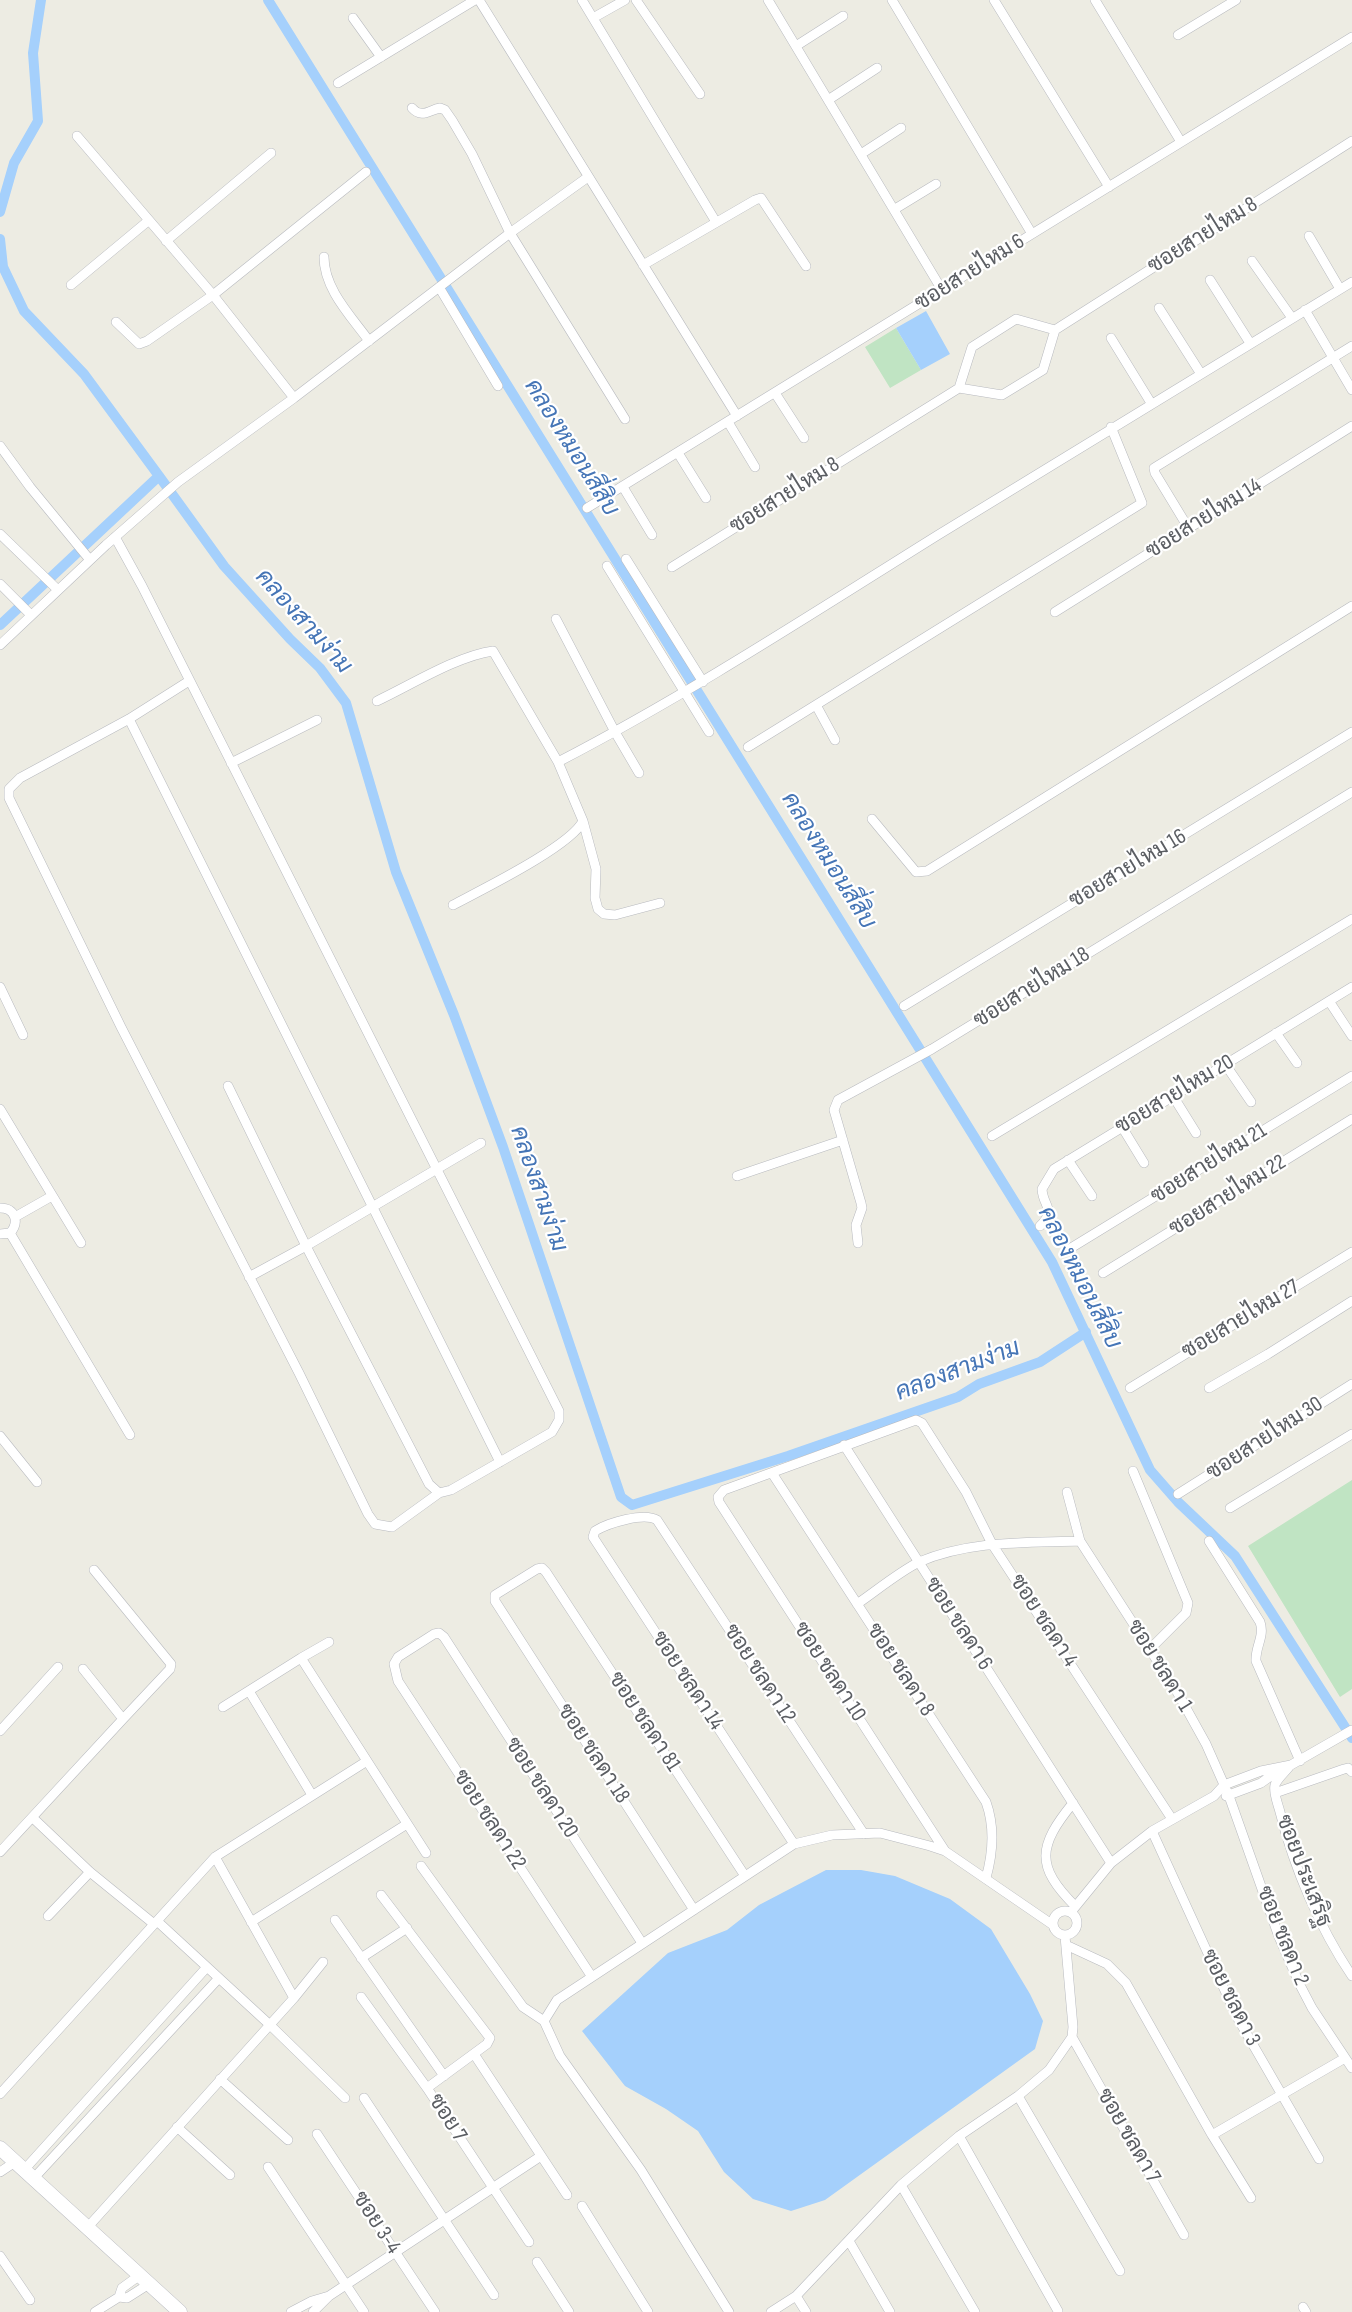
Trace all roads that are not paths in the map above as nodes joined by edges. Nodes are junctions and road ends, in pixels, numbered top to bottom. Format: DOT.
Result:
graph roads {
  1 [pos="479,0"];
  2 [pos="582,0"];
  3 [pos="625,0"];
  4 [pos="636,0"];
  5 [pos="768,0"];
  6 [pos="892,0"];
  7 [pos="994,0"];
  8 [pos="1095,0"];
  9 [pos="1236,0"];
  10 [pos="843,16"];
  11 [pos="353,18"];
  12 [pos="593,18"];
  13 [pos="1178,35"];
  14 [pos="1352,37"];
  15 [pos="796,46"];
  16 [pos="381,57"];
  17 [pos="877,68"];
  18 [pos="338,83"];
  19 [pos="699,94"];
  20 [pos="828,100"];
  21 [pos="412,108"];
  22 [pos="901,128"];
  23 [pos="77,136"];
  24 [pos="1352,141"];
  25 [pos="1181,142"];
  26 [pos="271,153"];
  27 [pos="861,154"];
  28 [pos="366,172"];
  29 [pos="588,177"];
  30 [pos="936,184"];
  31 [pos="1109,187"];
  32 [pos="895,210"];
  33 [pos="148,221"];
  34 [pos="716,222"];
  35 [pos="510,233"];
  36 [pos="1032,234"];
  37 [pos="1309,236"];
  38 [pos="166,241"];
  39 [pos="324,257"];
  40 [pos="1252,261"];
  41 [pos="643,265"];
  42 [pos="806,266"];
  43 [pos="1210,280"];
  44 [pos="1352,282"];
  45 [pos="71,285"];
  46 [pos="441,286"];
  47 [pos="1340,289"];
  48 [pos="942,290"];
  49 [pos="213,295"];
  50 [pos="1159,308"];
  51 [pos="1305,310"];
  52 [pos="1292,318"];
  53 [pos="116,322"];
  54 [pos="1055,330"];
  55 [pos="1111,338"];
  56 [pos="369,341"];
  57 [pos="1250,343"];
  58 [pos="1352,346"];
  59 [pos="1332,358"];
  60 [pos="1201,374"];
  61 [pos="498,386"];
  62 [pos="959,388"];
  63 [pos="1352,390"];
  64 [pos="775,393"];
  65 [pos="294,398"];
  66 [pos="1151,403"];
  67 [pos="733,419"];
  68 [pos="625,420"];
  69 [pos="1352,426"];
  70 [pos="1111,427"];
  71 [pos="804,438"];
  72 [pos="0,446"];
  73 [pos="678,453"];
  74 [pos="755,467"];
  75 [pos="623,487"];
  76 [pos="706,498"];
  77 [pos="587,508"];
  78 [pos="1189,529"];
  79 [pos="0,534"];
  80 [pos="652,535"];
  81 [pos="115,537"];
  82 [pos="88,557"];
  83 [pos="626,559"];
  84 [pos="607,566"];
  85 [pos="672,567"];
  86 [pos="0,584"];
  87 [pos="56,589"];
  88 [pos="1352,606"];
  89 [pos="1055,612"];
  90 [pos="30,614"];
  91 [pos="556,620"];
  92 [pos="0,645"];
  93 [pos="189,681"];
  94 [pos="701,683"];
  95 [pos="686,693"];
  96 [pos="377,701"];
  97 [pos="816,705"];
  98 [pos="129,719"];
  99 [pos="317,720"];
  100 [pos="615,732"];
  101 [pos="710,732"];
  102 [pos="1352,732"];
  103 [pos="835,740"];
  104 [pos="748,747"];
  105 [pos="558,762"];
  106 [pos="231,763"];
  107 [pos="639,773"];
  108 [pos="1352,792"];
  109 [pos="872,819"];
  110 [pos="583,821"];
  111 [pos="660,903"];
  112 [pos="453,905"];
  113 [pos="1352,919"];
  114 [pos="0,987"];
  115 [pos="1352,987"];
  116 [pos="1329,1000"];
  117 [pos="904,1006"];
  118 [pos="1276,1033"];
  119 [pos="23,1035"];
  120 [pos="1352,1036"];
  121 [pos="1297,1063"];
  122 [pos="1225,1064"];
  123 [pos="1352,1076"];
  124 [pos="228,1086"];
  125 [pos="1173,1096"];
  126 [pos="1251,1102"];
  127 [pos="0,1108"];
  128 [pos="1352,1119"];
  129 [pos="1122,1127"];
  130 [pos="1196,1132"];
  131 [pos="992,1136"];
  132 [pos="843,1140"];
  133 [pos="481,1143"];
  134 [pos="1068,1160"];
  135 [pos="1144,1163"];
  136 [pos="436,1170"];
  137 [pos="737,1176"];
  138 [pos="52,1196"];
  139 [pos="1092,1196"];
  140 [pos="372,1207"];
  141 [pos="0,1208"];
  142 [pos="15,1217"];
  143 [pos="1040,1226"];
  144 [pos="5,1234"];
  145 [pos="81,1243"];
  146 [pos="858,1244"];
  147 [pos="306,1246"];
  148 [pos="1066,1251"];
  149 [pos="1352,1252"];
  150 [pos="1103,1273"];
  151 [pos="249,1277"];
  152 [pos="1352,1301"];
  153 [pos="1352,1384"];
  154 [pos="1130,1388"];
  155 [pos="1209,1388"];
  156 [pos="1352,1434"];
  157 [pos="130,1435"];
  158 [pos="1,1439"];
  159 [pos="844,1445"];
  160 [pos="500,1462"];
  161 [pos="1133,1471"];
  162 [pos="772,1473"];
  163 [pos="37,1482"];
  164 [pos="1067,1492"];
  165 [pos="440,1493"];
  166 [pos="1178,1494"];
  167 [pos="1230,1508"];
  168 [pos="652,1517"];
  169 [pos="1080,1541"];
  170 [pos="1209,1541"];
  171 [pos="992,1544"];
  172 [pos="918,1563"];
  173 [pos="542,1568"];
  174 [pos="94,1570"];
  175 [pos="858,1604"];
  176 [pos="439,1633"];
  177 [pos="329,1642"];
  178 [pos="1150,1649"];
  179 [pos="301,1658"];
  180 [pos="58,1667"];
  181 [pos="83,1669"];
  182 [pos="249,1691"];
  183 [pos="223,1707"];
  184 [pos="123,1719"];
  185 [pos="1352,1730"];
  186 [pos="0,1731"];
  187 [pos="367,1761"];
  188 [pos="1291,1765"];
  189 [pos="1352,1772"];
  190 [pos="1224,1785"];
  191 [pos="1275,1793"];
  192 [pos="312,1796"];
  193 [pos="1214,1796"];
  194 [pos="1229,1796"];
  195 [pos="1073,1803"];
  196 [pos="33,1818"];
  197 [pos="1172,1819"];
  198 [pos="407,1824"];
  199 [pos="1152,1831"];
  200 [pos="864,1834"];
  201 [pos="794,1844"];
  202 [pos="945,1851"];
  203 [pos="0,1852"];
  204 [pos="426,1853"];
  205 [pos="215,1857"];
  206 [pos="1112,1863"];
  207 [pos="421,1866"];
  208 [pos="90,1872"];
  209 [pos="745,1876"];
  210 [pos="986,1878"];
  211 [pos="381,1895"];
  212 [pos="1073,1909"];
  213 [pos="694,1910"];
  214 [pos="48,1916"];
  215 [pos="335,1920"];
  216 [pos="251,1922"];
  217 [pos="156,1923"];
  218 [pos="1053,1925"];
  219 [pos="406,1928"];
  220 [pos="1066,1940"];
  221 [pos="642,1943"];
  222 [pos="361,1958"];
  223 [pos="323,1962"];
  224 [pos="207,1967"];
  225 [pos="1352,1976"];
  226 [pos="592,1977"];
  227 [pos="219,1978"];
  228 [pos="361,1997"];
  229 [pos="294,1998"];
  230 [pos="544,2021"];
  231 [pos="270,2025"];
  232 [pos="1072,2037"];
  233 [pos="474,2054"];
  234 [pos="1345,2058"];
  235 [pos="118,2065"];
  236 [pos="1352,2068"];
  237 [pos="129,2075"];
  238 [pos="444,2076"];
  239 [pos="220,2079"];
  240 [pos="427,2088"];
  241 [pos="0,2094"];
  242 [pos="1280,2095"];
  243 [pos="1018,2096"];
  244 [pos="345,2098"];
  245 [pos="364,2098"];
  246 [pos="177,2127"];
  247 [pos="317,2134"];
  248 [pos="1212,2135"];
  249 [pos="959,2136"];
  250 [pos="288,2140"];
  251 [pos="44,2147"];
  252 [pos="0,2148"];
  253 [pos="54,2156"];
  254 [pos="541,2156"];
  255 [pos="1319,2159"];
  256 [pos="268,2167"];
  257 [pos="24,2170"];
  258 [pos="0,2172"];
  259 [pos="230,2175"];
  260 [pos="901,2186"];
  261 [pos="493,2188"];
  262 [pos="567,2194"];
  263 [pos="1251,2198"];
  264 [pos="582,2206"];
  265 [pos="446,2221"];
  266 [pos="87,2228"];
  267 [pos="1184,2235"];
  268 [pos="849,2241"];
  269 [pos="529,2242"];
  270 [pos="396,2253"];
  271 [pos="0,2256"];
  272 [pos="537,2262"];
  273 [pos="1120,2271"];
  274 [pos="145,2279"];
  275 [pos="346,2285"];
  276 [pos="494,2295"];
  277 [pos="329,2296"];
  278 [pos="796,2296"];
  279 [pos="30,2300"];
  280 [pos="1058,2311"];
  281 [pos="95,2312"];
  282 [pos="180,2312"];
  283 [pos="291,2312"];
  284 [pos="313,2312"];
  285 [pos="364,2312"];
  286 [pos="435,2312"];
  287 [pos="569,2312"];
  288 [pos="648,2312"];
  289 [pos="729,2312"];
  290 [pos="771,2312"];
  291 [pos="806,2312"];
  292 [pos="890,2312"];
  293 [pos="975,2312"];
  1 -- 16 [label="street"];
  1 -- 29 [label="street"];
  2 -- 12 [label="street"];
  3 -- 12 [label="street"];
  4 -- 19 [label="street"];
  5 -- 15 [label="street"];
  6 -- 36 [label="street"];
  7 -- 31 [label="street"];
  8 -- 25 [label="street"];
  9 -- 13 [label="street"];
  10 -- 15 [label="street"];
  11 -- 16 [label="street"];
  12 -- 34 [label="street"];
  14 -- 25 [label="street, ซอยสายไหม 6"];
  15 -- 20 [label="street"];
  16 -- 18 [label="street"];
  17 -- 20 [label="street"];
  20 -- 27 [label="street"];
  21 -- 35 [label="street"];
  22 -- 27 [label="street"];
  23 -- 33 [label="street"];
  24 -- 54 [label="street, ซอยสายไหม 8"];
  25 -- 31 [label="street, ซอยสายไหม 6"];
  26 -- 38 [label="street"];
  27 -- 32 [label="street"];
  28 -- 49 [label="street"];
  29 -- 35 [label="street"];
  29 -- 41 [label="street"];
  30 -- 32 [label="street"];
  31 -- 36 [label="street, ซอยสายไหม 6"];
  32 -- 48 [label="street"];
  33 -- 38 [label="street"];
  33 -- 45 [label="street"];
  34 -- 41 [label="street"];
  34 -- 42 [label="street"];
  35 -- 46 [label="street"];
  35 -- 68 [label="street"];
  36 -- 48 [label="street, ซอยสายไหม 6"];
  37 -- 47 [label="street"];
  38 -- 49 [label="street"];
  39 -- 56 [label="street"];
  40 -- 52 [label="street"];
  41 -- 67 [label="street"];
  43 -- 57 [label="street"];
  44 -- 47 [label="street"];
  46 -- 56 [label="street"];
  46 -- 61 [label="street"];
  47 -- 51 [label="street"];
  48 -- 64 [label="street, ซอยสายไหม 6"];
  49 -- 53 [label="street"];
  49 -- 65 [label="street"];
  50 -- 60 [label="street"];
  51 -- 52 [label="street"];
  51 -- 59 [label="street"];
  52 -- 57 [label="street"];
  54 -- 62 [label="street"];
  54 -- 62 [label="street"];
  55 -- 66 [label="street"];
  56 -- 65 [label="street"];
  57 -- 60 [label="street"];
  58 -- 59 [label="street"];
  59 -- 63 [label="street"];
  59 -- 78 [label="street"];
  60 -- 66 [label="street"];
  62 -- 85 [label="street, ซอยสายไหม 8"];
  64 -- 67 [label="street, ซอยสายไหม 6"];
  64 -- 71 [label="street"];
  65 -- 81 [label="street"];
  66 -- 70 [label="street"];
  67 -- 73 [label="street, ซอยสายไหม 6"];
  67 -- 74 [label="street"];
  69 -- 78 [label="street, ซอยสายไหม 14"];
  70 -- 94 [label="street"];
  70 -- 97 [label="street"];
  72 -- 82 [label="street"];
  73 -- 75 [label="street, ซอยสายไหม 6"];
  73 -- 76 [label="street"];
  75 -- 77 [label="street, ซอยสายไหม 6"];
  75 -- 80 [label="street"];
  78 -- 89 [label="street, ซอยสายไหม 14"];
  79 -- 87 [label="street"];
  81 -- 82 [label="street"];
  81 -- 93 [label="street"];
  82 -- 87 [label="street"];
  83 -- 94 [label="street"];
  84 -- 95 [label="street"];
  86 -- 90 [label="street"];
  87 -- 90 [label="street"];
  88 -- 109 [label="street"];
  90 -- 92 [label="street"];
  91 -- 100 [label="street"];
  93 -- 98 [label="street"];
  93 -- 106 [label="street"];
  94 -- 95 [label="street"];
  95 -- 100 [label="street"];
  95 -- 101 [label="street"];
  96 -- 105 [label="street"];
  97 -- 103 [label="street"];
  97 -- 104 [label="street"];
  98 -- 140 [label="street"];
  98 -- 151 [label="street"];
  99 -- 106 [label="street"];
  100 -- 105 [label="street"];
  100 -- 107 [label="street"];
  102 -- 117 [label="street, ซอยสายไหม 16"];
  105 -- 110 [label="street"];
  106 -- 136 [label="street"];
  108 -- 132 [label="street, ซอยสายไหม 18"];
  110 -- 111 [label="street"];
  110 -- 112 [label="street"];
  113 -- 131 [label="street"];
  114 -- 119 [label="street"];
  115 -- 116 [label="street, ซอยสายไหม 20"];
  116 -- 118 [label="street, ซอยสายไหม 20"];
  116 -- 120 [label="street"];
  118 -- 121 [label="street"];
  118 -- 122 [label="street, ซอยสายไหม 20"];
  122 -- 125 [label="street, ซอยสายไหม 20"];
  122 -- 126 [label="street"];
  123 -- 148 [label="street, ซอยสายไหม 21"];
  124 -- 147 [label="street"];
  125 -- 129 [label="street, ซอยสายไหม 20"];
  125 -- 130 [label="street"];
  127 -- 138 [label="street"];
  128 -- 150 [label="street, ซอยสายไหม 22"];
  129 -- 134 [label="street, ซอยสายไหม 20"];
  129 -- 135 [label="street"];
  132 -- 137 [label="street"];
  132 -- 146 [label="street, ซอยสายไหม 18"];
  133 -- 136 [label="street"];
  134 -- 139 [label="street"];
  134 -- 143 [label="street, ซอยสายไหม 20"];
  136 -- 140 [label="street"];
  136 -- 160 [label="street"];
  138 -- 142 [label="street"];
  138 -- 145 [label="street"];
  140 -- 147 [label="street"];
  140 -- 160 [label="street"];
  141 -- 142 [label="street"];
  142 -- 144 [label="street"];
  144 -- 157 [label="street"];
  147 -- 151 [label="street"];
  147 -- 165 [label="street"];
  149 -- 154 [label="street, ซอยสายไหม 27"];
  151 -- 165 [label="street"];
  152 -- 155 [label="street"];
  153 -- 166 [label="street, ซอยสายไหม 30"];
  156 -- 167 [label="street"];
  158 -- 163 [label="street"];
  159 -- 162 [label="street"];
  159 -- 171 [label="street, ซอย ชลดา 4"];
  159 -- 172 [label="street, ซอย ชลดา 6"];
  160 -- 165 [label="street"];
  161 -- 178 [label="street"];
  162 -- 175 [label="street, ซอย ชลดา 8"];
  162 -- 202 [label="street, ซอย ชลดา 10"];
  164 -- 169 [label="street, ซอย ชลดา 1"];
  168 -- 200 [label="street, ซอย ชลดา 12"];
  168 -- 201 [label="street, ซอย ชลดา 14"];
  169 -- 171 [label="street"];
  169 -- 178 [label="street, ซอย ชลดา 1"];
  170 -- 188 [label="street"];
  171 -- 172 [label="street"];
  171 -- 197 [label="street, ซอย ชลดา 4"];
  172 -- 175 [label="street"];
  172 -- 195 [label="street, ซอย ชลดา 6"];
  173 -- 209 [label="street, ซอย ชลดา 81"];
  173 -- 213 [label="street, ซอย ชลดา 18"];
  174 -- 184 [label="street"];
  175 -- 210 [label="street, ซอย ชลดา 8"];
  176 -- 221 [label="street, ซอย ชลดา 20"];
  176 -- 226 [label="street, ซอย ชลดา 22"];
  177 -- 179 [label="street"];
  178 -- 190 [label="street, ซอย ชลดา 1"];
  179 -- 182 [label="street"];
  179 -- 187 [label="street"];
  180 -- 186 [label="street"];
  181 -- 184 [label="street"];
  182 -- 183 [label="street"];
  182 -- 192 [label="street"];
  184 -- 196 [label="street"];
  185 -- 188 [label="street"];
  187 -- 192 [label="street"];
  187 -- 198 [label="street"];
  188 -- 190 [label="street"];
  188 -- 191 [label="street, ซอยประเสริฐ"];
  188 -- 194 [label="street"];
  189 -- 191 [label="street"];
  190 -- 193 [label="street"];
  190 -- 194 [label="street, ซอย ชลดา 1"];
  191 -- 225 [label="street, ซอยประเสริฐ"];
  192 -- 205 [label="street"];
  193 -- 194 [label="street"];
  193 -- 197 [label="street"];
  194 -- 234 [label="street, ซอย ชลดา 2"];
  195 -- 206 [label="street, ซอย ชลดา 6"];
  195 -- 212 [label="street"];
  196 -- 203 [label="street"];
  196 -- 208 [label="street"];
  197 -- 199 [label="street"];
  198 -- 204 [label="street"];
  198 -- 216 [label="street"];
  199 -- 206 [label="street"];
  199 -- 242 [label="street, ซอย ชลดา 3"];
  200 -- 201 [label="street"];
  200 -- 202 [label="street"];
  201 -- 209 [label="street"];
  202 -- 210 [label="street"];
  205 -- 216 [label="street"];
  205 -- 217 [label="street"];
  206 -- 212 [label="street"];
  207 -- 230 [label="street"];
  208 -- 214 [label="street"];
  208 -- 217 [label="street"];
  209 -- 213 [label="street"];
  210 -- 218 [label="street"];
  211 -- 219 [label="street"];
  212 -- 218 [label="street"];
  212 -- 220 [label="street"];
  213 -- 221 [label="street"];
  215 -- 222 [label="street"];
  216 -- 229 [label="street"];
  217 -- 224 [label="street"];
  217 -- 241 [label="street"];
  218 -- 220 [label="street"];
  219 -- 222 [label="street"];
  219 -- 233 [label="street"];
  220 -- 232 [label="street"];
  220 -- 248 [label="street"];
  221 -- 226 [label="street"];
  222 -- 238 [label="street"];
  223 -- 229 [label="street"];
  224 -- 227 [label="street"];
  224 -- 235 [label="street"];
  226 -- 230 [label="street"];
  227 -- 231 [label="street"];
  227 -- 237 [label="street"];
  228 -- 240 [label="street, ซอย 7"];
  229 -- 231 [label="street"];
  230 -- 289 [label="street"];
  231 -- 239 [label="street"];
  231 -- 244 [label="street"];
  232 -- 243 [label="street"];
  232 -- 267 [label="street, ซอย ชลดา 7"];
  233 -- 238 [label="street"];
  233 -- 254 [label="street"];
  234 -- 236 [label="street, ซอย ชลดา 2"];
  234 -- 242 [label="street"];
  235 -- 237 [label="street"];
  235 -- 251 [label="street"];
  237 -- 253 [label="street"];
  238 -- 240 [label="street"];
  239 -- 246 [label="street"];
  239 -- 250 [label="street"];
  240 -- 261 [label="street, ซอย 7"];
  242 -- 248 [label="street"];
  242 -- 255 [label="street, ซอย ชลดา 3"];
  243 -- 249 [label="street"];
  243 -- 273 [label="street"];
  245 -- 265 [label="street"];
  246 -- 259 [label="street"];
  246 -- 266 [label="street"];
  247 -- 270 [label="street, ซอย 3-4"];
  248 -- 263 [label="street"];
  249 -- 260 [label="street"];
  249 -- 280 [label="street"];
  251 -- 253 [label="street"];
  251 -- 257 [label="street"];
  252 -- 257 [label="street"];
  253 -- 257 [label="street"];
  254 -- 261 [label="street"];
  254 -- 262 [label="street"];
  256 -- 275 [label="street"];
  257 -- 258 [label="street"];
  257 -- 266 [label="street"];
  260 -- 268 [label="street"];
  260 -- 293 [label="street"];
  261 -- 265 [label="street"];
  261 -- 269 [label="street, ซอย 7"];
  264 -- 288 [label="street"];
  265 -- 270 [label="street"];
  265 -- 276 [label="street"];
  266 -- 274 [label="street"];
  268 -- 278 [label="street"];
  268 -- 292 [label="street"];
  270 -- 275 [label="street"];
  270 -- 286 [label="street, ซอย 3-4"];
  271 -- 279 [label="street"];
  272 -- 287 [label="street"];
  274 -- 281 [label="street"];
  274 -- 282 [label="street"];
  275 -- 277 [label="street"];
  275 -- 285 [label="street"];
  277 -- 283 [label="street"];
  277 -- 284 [label="street"];
  278 -- 290 [label="street"];
  278 -- 291 [label="street"];
}
